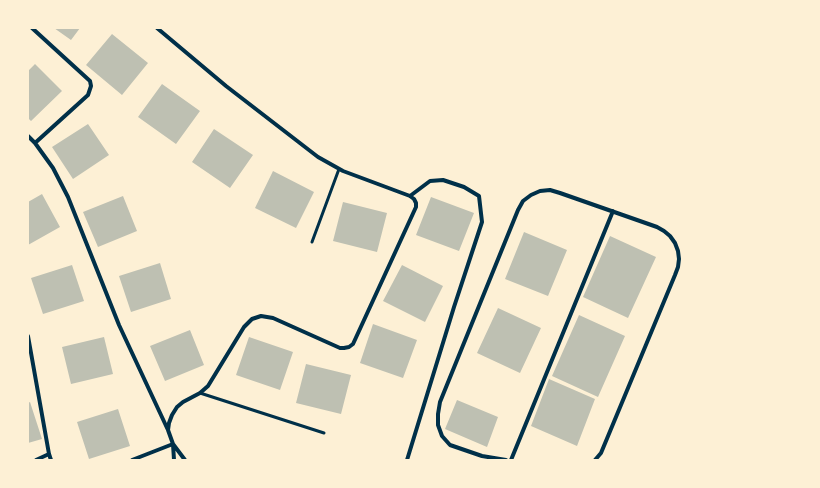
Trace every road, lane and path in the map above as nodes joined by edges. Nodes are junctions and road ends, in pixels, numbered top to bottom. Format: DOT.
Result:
graph roads {
  1 [pos="31,28"];
  2 [pos="157,28"];
  3 [pos="28,31"];
  4 [pos="28,136"];
  5 [pos="36,143"];
  6 [pos="339,169"];
  7 [pos="410,196"];
  8 [pos="613,211"];
  9 [pos="312,242"];
  10 [pos="28,336"];
  11 [pos="200,393"];
  12 [pos="168,430"];
  13 [pos="324,433"];
  14 [pos="173,444"];
  15 [pos="49,454"];
  16 [pos="36,460"];
  17 [pos="51,460"];
  18 [pos="132,460"];
  19 [pos="174,460"];
  20 [pos="185,460"];
  21 [pos="407,460"];
  22 [pos="506,460"];
  23 [pos="511,460"];
  24 [pos="595,460"];
  1 -- 3 [label="street"];
  1 -- 5 [label="street"];
  2 -- 6 [label="street"];
  4 -- 5 [label="street"];
  5 -- 12 [label="street"];
  6 -- 7 [label="street"];
  6 -- 9 [label="lane"];
  7 -- 11 [label="street"];
  7 -- 21 [label="street"];
  8 -- 22 [label="street"];
  8 -- 23 [label="street"];
  8 -- 24 [label="street"];
  10 -- 15 [label="street"];
  11 -- 12 [label="street"];
  11 -- 13 [label="lane"];
  12 -- 14 [label="street"];
  14 -- 18 [label="street"];
  14 -- 19 [label="street"];
  14 -- 20 [label="street"];
  15 -- 16 [label="street"];
  15 -- 17 [label="street"];
}
